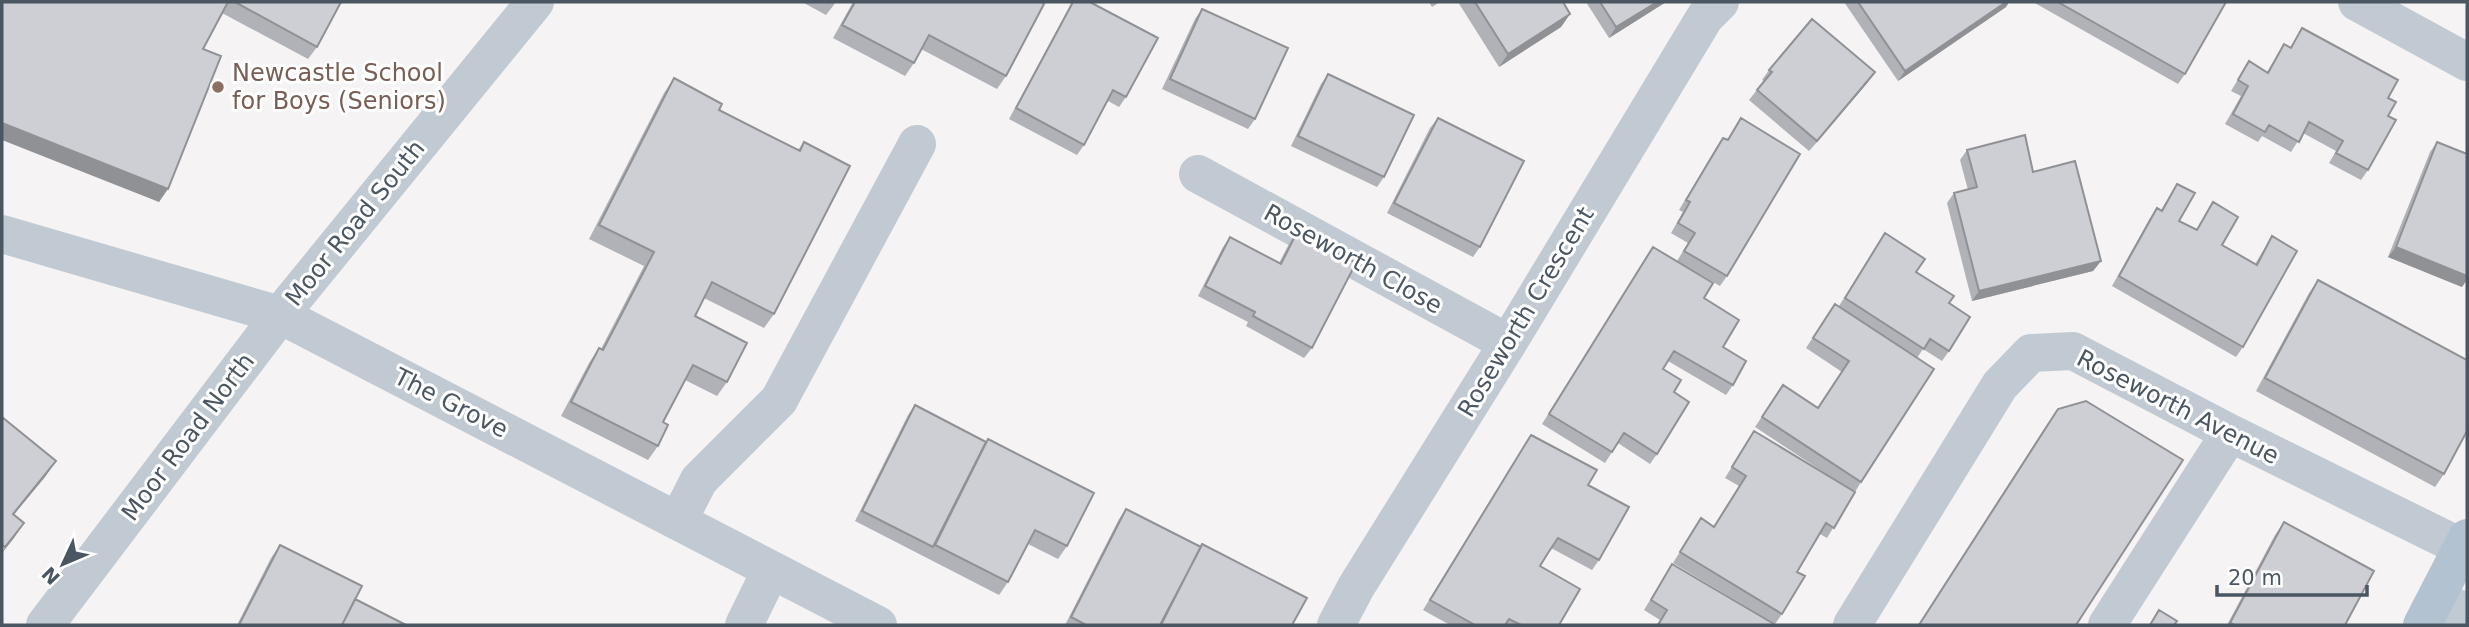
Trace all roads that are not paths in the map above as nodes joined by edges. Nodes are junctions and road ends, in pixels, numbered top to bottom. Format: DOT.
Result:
graph roads {
  1 [pos="535,2"];
  2 [pos="1720,2"];
  3 [pos="2357,2"];
  4 [pos="2467,62"];
  5 [pos="917,144"];
  6 [pos="1198,174"];
  7 [pos="2,234"];
  8 [pos="280,315"];
  9 [pos="1508,343"];
  10 [pos="2230,433"];
  11 [pos="678,522"];
  12 [pos="2465,543"];
  13 [pos="771,570"];
  14 [pos="2442,613"];
  15 [pos="45,625"];
  16 [pos="744,625"];
  17 [pos="878,625"];
  18 [pos="1336,625"];
  19 [pos="1852,625"];
  20 [pos="2108,625"];
  1 -- 8 [label="street, Moor Road South"];
  2 -- 9 [label="street, Roseworth Crescent"];
  3 -- 4 [label="street"];
  5 -- 11 [label="street"];
  6 -- 9 [label="street, Roseworth Close"];
  7 -- 8 [label="street, The Grove"];
  8 -- 11 [label="street, The Grove"];
  8 -- 15 [label="street, Moor Road North"];
  9 -- 18 [label="street, Roseworth Crescent"];
  10 -- 12 [label="street, Roseworth Avenue"];
  10 -- 19 [label="street, Roseworth Avenue"];
  10 -- 20 [label="street"];
  11 -- 13 [label="street, The Grove"];
  12 -- 14 [label="main road"];
  13 -- 16 [label="street"];
  13 -- 17 [label="street, The Grove"];
}
